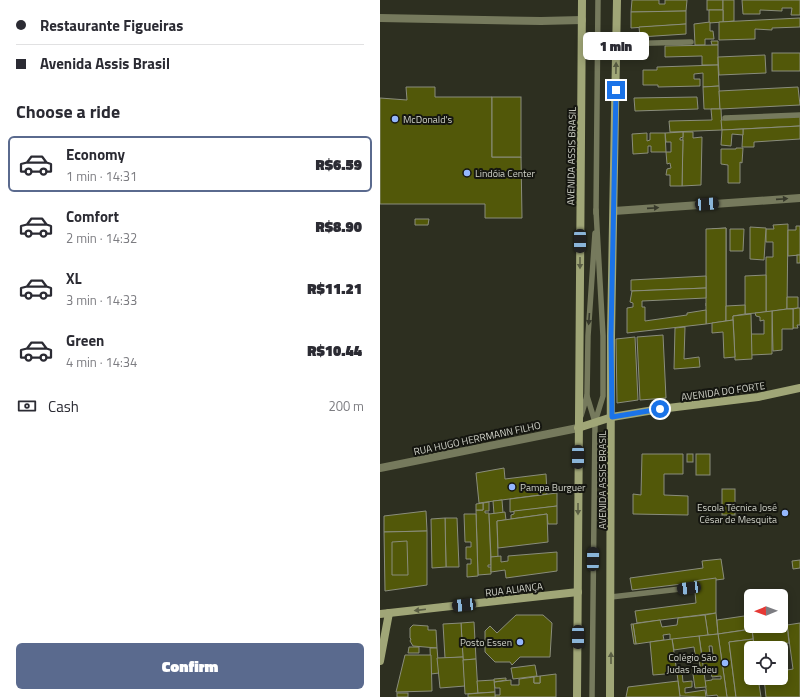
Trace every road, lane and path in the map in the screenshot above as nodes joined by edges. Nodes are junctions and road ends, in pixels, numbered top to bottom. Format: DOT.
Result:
graph roads {
  1 [pos="582,0"];
  2 [pos="598,0"];
  3 [pos="617,0"];
  4 [pos="380,18"];
  5 [pos="582,20"];
  6 [pos="691,42"];
  7 [pos="616,44"];
  8 [pos="800,115"];
  9 [pos="725,118"];
  10 [pos="800,198"];
  11 [pos="596,210"];
  12 [pos="614,211"];
  13 [pos="800,388"];
  14 [pos="587,396"];
  15 [pos="603,396"];
  16 [pos="612,417"];
  17 [pos="595,422"];
  18 [pos="578,428"];
  19 [pos="380,468"];
  20 [pos="689,588"];
  21 [pos="578,592"];
  22 [pos="611,597"];
  23 [pos="389,613"];
  24 [pos="380,614"];
  25 [pos="380,661"];
  26 [pos="577,697"];
  27 [pos="592,697"];
  28 [pos="610,697"];
  1 -- 5 [label="main road, AVENIDA ASSIS BRASIL"];
  2 -- 11 [label="lane"];
  3 -- 7 [label="main road, AVENIDA ASSIS BRASIL"];
  4 -- 5 [label="street"];
  5 -- 18 [label="main road, AVENIDA ASSIS BRASIL, one-way"];
  6 -- 7 [label="lane"];
  12 -- 7 [label="main road, AVENIDA ASSIS BRASIL, one-way"];
  8 -- 9 [label="lane"];
  12 -- 10 [label="street, one-way"];
  11 -- 14 [label="lane, one-way"];
  11 -- 15 [label="lane"];
  12 -- 16 [label="main road, AVENIDA ASSIS BRASIL"];
  13 -- 16 [label="main road, AVENIDA DO FORTE"];
  14 -- 17 [label="lane"];
  14 -- 18 [label="lane"];
  15 -- 16 [label="lane"];
  15 -- 17 [label="lane"];
  16 -- 17 [label="main road, AVENIDA DO FORTE"];
  16 -- 22 [label="main road, AVENIDA ASSIS BRASIL"];
  17 -- 18 [label="main road, AVENIDA DO FORTE"];
  17 -- 27 [label="lane"];
  18 -- 19 [label="street, RUA HUGO HERRMANN FILHO"];
  18 -- 21 [label="main road, AVENIDA ASSIS BRASIL, one-way"];
  20 -- 22 [label="lane"];
  21 -- 23 [label="main road, RUA ALIANÇA, one-way"];
  21 -- 26 [label="main road, AVENIDA ASSIS BRASIL"];
  28 -- 22 [label="main road, AVENIDA ASSIS BRASIL, one-way"];
  23 -- 24 [label="main road, RUA ALIANÇA"];
  23 -- 25 [label="main road"];
}
